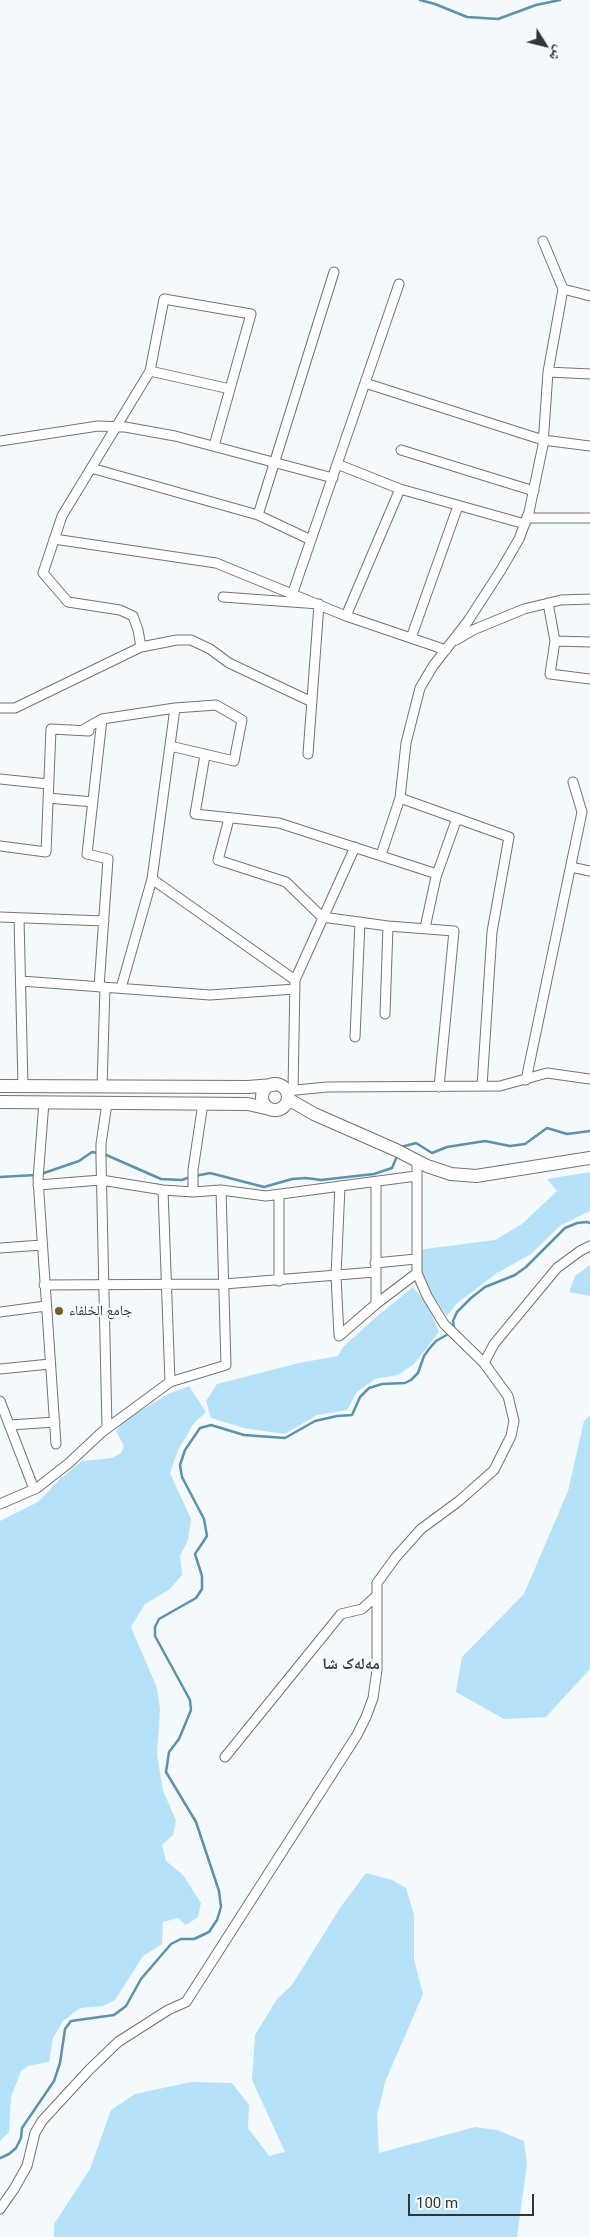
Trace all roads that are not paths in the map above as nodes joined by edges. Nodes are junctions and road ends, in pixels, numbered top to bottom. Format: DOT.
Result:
graph roads {
  1 [pos="543,241"];
  2 [pos="334,272"];
  3 [pos="399,284"];
  4 [pos="563,289"];
  5 [pos="590,296"];
  6 [pos="150,371"];
  7 [pos="548,372"];
  8 [pos="590,374"];
  9 [pos="365,383"];
  10 [pos="230,388"];
  11 [pos="118,427"];
  12 [pos="543,440"];
  13 [pos="0,441"];
  14 [pos="214,446"];
  15 [pos="590,446"];
  16 [pos="401,450"];
  17 [pos="275,462"];
  18 [pos="337,464"];
  19 [pos="91,468"];
  20 [pos="332,478"];
  21 [pos="400,489"];
  22 [pos="534,491"];
  23 [pos="458,506"];
  24 [pos="258,515"];
  25 [pos="590,518"];
  26 [pos="526,521"];
  27 [pos="54,539"];
  28 [pos="311,540"];
  29 [pos="292,595"];
  30 [pos="224,598"];
  31 [pos="590,599"];
  32 [pos="548,603"];
  33 [pos="319,604"];
  34 [pos="346,616"];
  35 [pos="411,638"];
  36 [pos="555,641"];
  37 [pos="590,642"];
  38 [pos="449,646"];
  39 [pos="141,647"];
  40 [pos="590,679"];
  41 [pos="312,702"];
  42 [pos="0,708"];
  43 [pos="175,708"];
  44 [pos="102,719"];
  45 [pos="83,730"];
  46 [pos="101,731"];
  47 [pos="170,746"];
  48 [pos="308,754"];
  49 [pos="205,755"];
  50 [pos="0,779"];
  51 [pos="573,782"];
  52 [pos="48,784"];
  53 [pos="48,798"];
  54 [pos="400,798"];
  55 [pos="93,802"];
  56 [pos="457,818"];
  57 [pos="229,819"];
  58 [pos="0,846"];
  59 [pos="354,847"];
  60 [pos="381,855"];
  61 [pos="570,867"];
  62 [pos="590,871"];
  63 [pos="437,874"];
  64 [pos="152,879"];
  65 [pos="0,917"];
  66 [pos="322,917"];
  67 [pos="19,918"];
  68 [pos="104,921"];
  69 [pos="360,922"];
  70 [pos="388,926"];
  71 [pos="425,928"];
  72 [pos="21,981"];
  73 [pos="295,984"];
  74 [pos="102,987"];
  75 [pos="121,988"];
  76 [pos="386,1014"];
  77 [pos="355,1037"];
  78 [pos="590,1079"];
  79 [pos="526,1080"];
  80 [pos="273,1085"];
  81 [pos="0,1086"];
  82 [pos="23,1086"];
  83 [pos="482,1086"];
  84 [pos="102,1087"];
  85 [pos="439,1087"];
  86 [pos="289,1094"];
  87 [pos="0,1102"];
  88 [pos="44,1102"];
  89 [pos="107,1102"];
  90 [pos="202,1103"];
  91 [pos="274,1109"];
  92 [pos="314,1114"];
  93 [pos="590,1158"];
  94 [pos="413,1159"];
  95 [pos="416,1176"];
  96 [pos="38,1178"];
  97 [pos="101,1180"];
  98 [pos="376,1182"];
  99 [pos="340,1186"];
  100 [pos="163,1190"];
  101 [pos="221,1190"];
  102 [pos="193,1192"];
  103 [pos="279,1194"];
  104 [pos="42,1245"];
  105 [pos="590,1246"];
  106 [pos="0,1248"];
  107 [pos="416,1259"];
  108 [pos="375,1268"];
  109 [pos="417,1273"];
  110 [pos="336,1276"];
  111 [pos="279,1281"];
  112 [pos="165,1284"];
  113 [pos="224,1284"];
  114 [pos="44,1285"];
  115 [pos="104,1285"];
  116 [pos="376,1304"];
  117 [pos="46,1306"];
  118 [pos="0,1312"];
  119 [pos="484,1363"];
  120 [pos="50,1364"];
  121 [pos="0,1369"];
  122 [pos="170,1382"];
  123 [pos="0,1400"];
  124 [pos="55,1422"];
  125 [pos="6,1424"];
  126 [pos="107,1428"];
  127 [pos="56,1444"];
  128 [pos="34,1489"];
  129 [pos="0,1504"];
  130 [pos="376,1596"];
  131 [pos="225,1758"];
  132 [pos="0,2209"];
  1 -- 4 [label="street"];
  2 -- 17 [label="street"];
  3 -- 9 [label="street"];
  4 -- 5 [label="street"];
  4 -- 7 [label="street"];
  6 -- 10 [label="street"];
  6 -- 10 [label="street"];
  6 -- 11 [label="street"];
  7 -- 8 [label="street"];
  7 -- 12 [label="street"];
  9 -- 12 [label="street"];
  9 -- 18 [label="street"];
  10 -- 14 [label="street"];
  11 -- 13 [label="street"];
  11 -- 14 [label="street"];
  11 -- 19 [label="street"];
  12 -- 15 [label="street"];
  12 -- 22 [label="street"];
  14 -- 17 [label="street"];
  16 -- 22 [label="street"];
  17 -- 20 [label="street"];
  17 -- 24 [label="street"];
  18 -- 20 [label="street"];
  18 -- 21 [label="street"];
  19 -- 24 [label="street"];
  19 -- 27 [label="street"];
  20 -- 28 [label="street"];
  21 -- 23 [label="street"];
  21 -- 34 [label="street"];
  22 -- 26 [label="street"];
  23 -- 26 [label="street"];
  23 -- 35 [label="street"];
  24 -- 28 [label="street"];
  25 -- 26 [label="street"];
  26 -- 38 [label="street"];
  27 -- 29 [label="street"];
  27 -- 39 [label="street"];
  28 -- 29 [label="street"];
  29 -- 33 [label="street"];
  30 -- 33 [label="street"];
  31 -- 32 [label="street"];
  32 -- 36 [label="street"];
  32 -- 38 [label="street"];
  33 -- 34 [label="street"];
  33 -- 41 [label="street"];
  34 -- 35 [label="street"];
  35 -- 38 [label="street"];
  36 -- 37 [label="street"];
  36 -- 40 [label="street"];
  38 -- 54 [label="street"];
  39 -- 41 [label="street"];
  39 -- 42 [label="street"];
  41 -- 48 [label="street"];
  43 -- 44 [label="street"];
  43 -- 47 [label="street"];
  43 -- 49 [label="street"];
  44 -- 45 [label="street"];
  44 -- 46 [label="street"];
  45 -- 46 [label="street"];
  45 -- 52 [label="street"];
  46 -- 55 [label="street"];
  47 -- 49 [label="street"];
  47 -- 64 [label="street"];
  49 -- 57 [label="street"];
  50 -- 52 [label="street"];
  51 -- 61 [label="street"];
  52 -- 53 [label="street"];
  53 -- 55 [label="street"];
  53 -- 58 [label="street"];
  54 -- 56 [label="street"];
  54 -- 60 [label="street"];
  55 -- 68 [label="street"];
  56 -- 63 [label="street"];
  56 -- 83 [label="street"];
  57 -- 59 [label="street"];
  57 -- 66 [label="street"];
  59 -- 60 [label="street"];
  59 -- 66 [label="street"];
  60 -- 63 [label="street"];
  61 -- 62 [label="street"];
  61 -- 79 [label="street"];
  63 -- 71 [label="street"];
  64 -- 73 [label="street"];
  64 -- 75 [label="street"];
  65 -- 67 [label="street"];
  66 -- 69 [label="street"];
  66 -- 73 [label="street"];
  67 -- 68 [label="street"];
  67 -- 72 [label="street"];
  68 -- 74 [label="street"];
  69 -- 70 [label="street"];
  69 -- 77 [label="street"];
  70 -- 71 [label="street"];
  70 -- 76 [label="street"];
  71 -- 85 [label="street"];
  72 -- 74 [label="street"];
  72 -- 82 [label="street"];
  73 -- 75 [label="street"];
  73 -- 86 [label="street"];
  74 -- 75 [label="street"];
  74 -- 84 [label="street"];
  78 -- 79 [label="street"];
  79 -- 83 [label="street"];
  80 -- 84 [label="main road"];
  80 -- 86 [label="main road"];
  80 -- 91 [label="main road"];
  81 -- 82 [label="main road"];
  82 -- 84 [label="main road"];
  83 -- 85 [label="street"];
  85 -- 86 [label="street"];
  86 -- 91 [label="main road"];
  86 -- 92 [label="main road"];
  87 -- 88 [label="main road"];
  88 -- 89 [label="main road"];
  88 -- 96 [label="street"];
  89 -- 90 [label="main road"];
  89 -- 97 [label="street"];
  90 -- 91 [label="main road"];
  90 -- 102 [label="street"];
  91 -- 92 [label="main road"];
  92 -- 94 [label="main road"];
  93 -- 94 [label="main road"];
  94 -- 95 [label="street"];
  95 -- 98 [label="street"];
  95 -- 107 [label="street"];
  96 -- 97 [label="street"];
  96 -- 104 [label="street"];
  97 -- 100 [label="street"];
  97 -- 115 [label="street"];
  98 -- 99 [label="street"];
  98 -- 108 [label="street"];
  99 -- 103 [label="street"];
  99 -- 110 [label="street"];
  100 -- 102 [label="street"];
  100 -- 112 [label="street"];
  101 -- 102 [label="street"];
  101 -- 103 [label="street"];
  101 -- 113 [label="street"];
  103 -- 111 [label="street"];
  104 -- 106 [label="street"];
  104 -- 114 [label="street"];
  105 -- 119 [label="street"];
  107 -- 108 [label="street"];
  107 -- 109 [label="street"];
  108 -- 110 [label="street"];
  108 -- 116 [label="street"];
  109 -- 116 [label="street"];
  109 -- 119 [label="street"];
  110 -- 111 [label="street"];
  110 -- 116 [label="street"];
  111 -- 113 [label="street"];
  112 -- 113 [label="street"];
  112 -- 115 [label="street"];
  112 -- 122 [label="street"];
  113 -- 122 [label="street"];
  114 -- 115 [label="street"];
  114 -- 117 [label="street"];
  115 -- 126 [label="street"];
  117 -- 118 [label="street"];
  117 -- 120 [label="street"];
  119 -- 130 [label="street"];
  120 -- 121 [label="street"];
  120 -- 124 [label="street"];
  122 -- 126 [label="street"];
  123 -- 125 [label="street"];
  124 -- 125 [label="street"];
  124 -- 127 [label="street"];
  125 -- 128 [label="street"];
  126 -- 128 [label="street"];
  128 -- 129 [label="street"];
  130 -- 131 [label="street"];
  130 -- 132 [label="street"];
}
